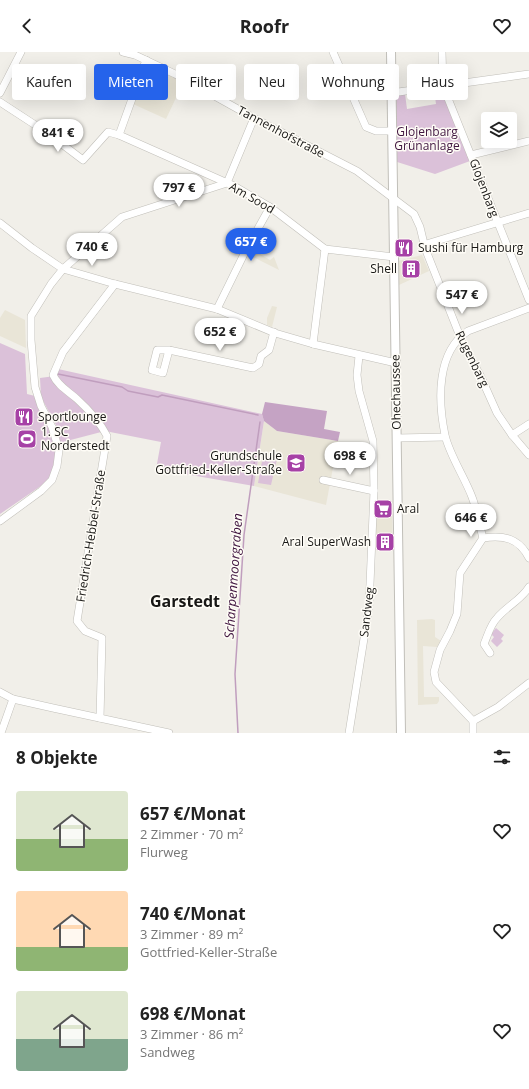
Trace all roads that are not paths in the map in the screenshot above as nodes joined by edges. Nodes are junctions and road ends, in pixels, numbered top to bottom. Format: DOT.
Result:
graph roads {
  1 [pos="21,52"];
  2 [pos="123,52"];
  3 [pos="333,52"];
  4 [pos="391,52"];
  5 [pos="442,52"];
  6 [pos="135,53"];
  7 [pos="146,60"];
  8 [pos="391,64"];
  9 [pos="442,64"];
  10 [pos="529,74"];
  11 [pos="468,83"];
  12 [pos="0,93"];
  13 [pos="391,100"];
  14 [pos="449,100"];
  15 [pos="0,102"];
  16 [pos="254,118"];
  17 [pos="392,130"];
  18 [pos="119,135"];
  19 [pos="529,141"];
  20 [pos="471,155"];
  21 [pos="227,183"];
  22 [pos="392,197"];
  23 [pos="270,207"];
  24 [pos="529,213"];
  25 [pos="0,223"];
  26 [pos="497,223"];
  27 [pos="424,245"];
  28 [pos="325,249"];
  29 [pos="394,257"];
  30 [pos="63,268"];
  31 [pos="115,284"];
  32 [pos="529,300"];
  33 [pos="529,308"];
  34 [pos="217,309"];
  35 [pos="274,332"];
  36 [pos="460,336"];
  37 [pos="314,344"];
  38 [pos="169,350"];
  39 [pos="359,356"];
  40 [pos="396,363"];
  41 [pos="529,424"];
  42 [pos="512,435"];
  43 [pos="445,437"];
  44 [pos="397,438"];
  45 [pos="529,455"];
  46 [pos="323,480"];
  47 [pos="374,491"];
  48 [pos="0,521"];
  49 [pos="482,538"];
  50 [pos="529,558"];
  51 [pos="529,587"];
  52 [pos="490,653"];
  53 [pos="529,683"];
  54 [pos="0,692"];
  55 [pos="13,698"];
  56 [pos="100,718"];
  57 [pos="473,721"];
  58 [pos="1,733"];
  59 [pos="169,733"];
  60 [pos="349,733"];
  61 [pos="401,733"];
  62 [pos="473,733"];
  1 -- 12 [label="street"];
  2 -- 6 [label="street, Tannenhofstraße"];
  3 -- 17 [label="street"];
  4 -- 8 [label="main road, Ohechaussee"];
  5 -- 9 [label="street, Glojenbarg"];
  6 -- 7 [label="street, Tannenhofstraße"];
  7 -- 16 [label="street, Tannenhofstraße"];
  7 -- 18 [label="street"];
  10 -- 11 [label="street"];
  13 -- 17 [label="main road, Ohechaussee"];
  14 -- 20 [label="street, Glojenbarg"];
  15 -- 18 [label="street, Am Sood"];
  16 -- 21 [label="street"];
  16 -- 22 [label="street, Tannenhofstraße"];
  17 -- 22 [label="main road, Ohechaussee"];
  18 -- 21 [label="street, Am Sood"];
  19 -- 20 [label="street"];
  20 -- 26 [label="street, Glojenbarg"];
  21 -- 23 [label="street, Am Sood"];
  21 -- 30 [label="street"];
  22 -- 27 [label="street, Rugenbarg"];
  22 -- 29 [label="main road, Ohechaussee"];
  23 -- 28 [label="street, Am Sood"];
  23 -- 34 [label="street"];
  24 -- 26 [label="street"];
  25 -- 30 [label="street"];
  26 -- 27 [label="street"];
  26 -- 32 [label="street, Glojenbarg"];
  27 -- 36 [label="street, Rugenbarg"];
  28 -- 29 [label="street"];
  28 -- 37 [label="street"];
  29 -- 40 [label="main road, Ohechaussee"];
  30 -- 31 [label="street"];
  30 -- 48 [label="street"];
  31 -- 34 [label="street"];
  31 -- 56 [label="street, Friedrich-Hebbel-Straße"];
  33 -- 36 [label="street"];
  34 -- 35 [label="street"];
  35 -- 37 [label="street"];
  35 -- 38 [label="street"];
  36 -- 42 [label="street, Rugenbarg"];
  36 -- 43 [label="street"];
  37 -- 39 [label="street"];
  39 -- 40 [label="street"];
  39 -- 47 [label="street, Sandweg"];
  40 -- 44 [label="main road, Ohechaussee"];
  41 -- 42 [label="street"];
  42 -- 45 [label="street, Rugenbarg"];
  43 -- 44 [label="street"];
  43 -- 49 [label="street"];
  44 -- 61 [label="main road, Ohechaussee"];
  46 -- 47 [label="street"];
  47 -- 60 [label="street, Sandweg"];
  49 -- 50 [label="street"];
  49 -- 57 [label="street"];
  51 -- 52 [label="street"];
  53 -- 57 [label="street"];
  54 -- 55 [label="street"];
  55 -- 56 [label="street"];
  55 -- 58 [label="street"];
  56 -- 59 [label="street"];
  57 -- 62 [label="street"];
}
